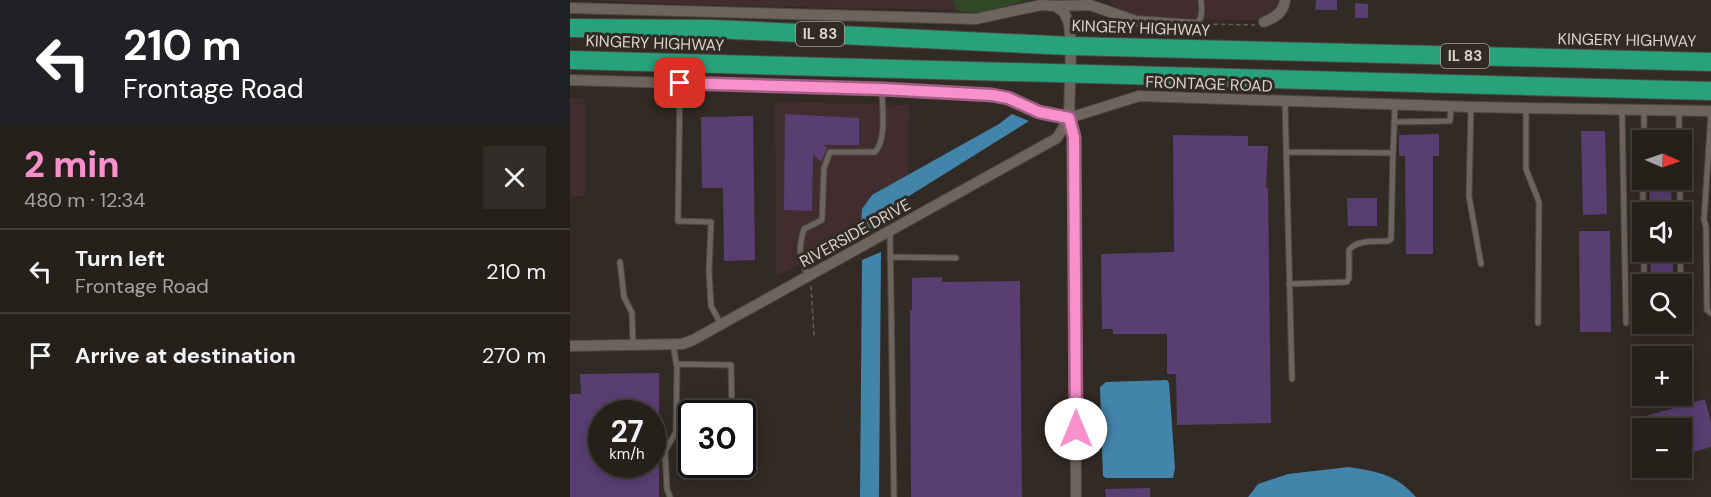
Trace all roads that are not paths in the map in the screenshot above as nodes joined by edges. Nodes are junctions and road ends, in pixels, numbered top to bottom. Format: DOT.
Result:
graph roads {
  1 [pos="1202,0"];
  2 [pos="1285,0"];
  3 [pos="606,4"];
  4 [pos="1055,6"];
  5 [pos="570,8"];
  6 [pos="1264,22"];
  7 [pos="1195,25"];
  8 [pos="570,28"];
  9 [pos="1071,46"];
  10 [pos="570,60"];
  11 [pos="1711,62"];
  12 [pos="1071,73"];
  13 [pos="570,80"];
  14 [pos="680,83"];
  15 [pos="882,89"];
  16 [pos="1711,91"];
  17 [pos="1285,102"];
  18 [pos="1395,105"];
  19 [pos="1451,106"];
  20 [pos="1471,107"];
  21 [pos="1526,107"];
  22 [pos="1622,109"];
  23 [pos="1644,109"];
  24 [pos="1680,110"];
  25 [pos="1711,112"];
  26 [pos="1069,118"];
  27 [pos="1394,122"];
  28 [pos="1644,130"];
  29 [pos="1679,130"];
  30 [pos="1286,152"];
  31 [pos="1393,152"];
  32 [pos="1706,227"];
  33 [pos="890,231"];
  34 [pos="1711,233"];
  35 [pos="890,257"];
  36 [pos="956,258"];
  37 [pos="620,262"];
  38 [pos="1481,264"];
  39 [pos="809,275"];
  40 [pos="1289,284"];
  41 [pos="1711,313"];
  42 [pos="1538,323"];
  43 [pos="1626,323"];
  44 [pos="721,324"];
  45 [pos="633,344"];
  46 [pos="673,344"];
  47 [pos="570,346"];
  48 [pos="676,364"];
  49 [pos="1292,378"];
  50 [pos="732,400"];
  51 [pos="676,417"];
  52 [pos="670,497"];
  53 [pos="894,497"];
  54 [pos="1077,497"];
  1 -- 7 [label="lane"];
  2 -- 6 [label="street"];
  3 -- 4 [label="street"];
  3 -- 5 [label="street"];
  4 -- 7 [label="street"];
  4 -- 9 [label="street"];
  8 -- 9 [label="highway, KINGERY HIGHWAY / IL 83"];
  9 -- 11 [label="highway, KINGERY HIGHWAY / IL 83"];
  9 -- 12 [label="street"];
  10 -- 12 [label="highway, KINGERY HIGHWAY / IL 83"];
  12 -- 16 [label="highway, KINGERY HIGHWAY / IL 83"];
  12 -- 26 [label="street"];
  13 -- 14 [label="street, FRONTAGE ROAD"];
  14 -- 15 [label="street, FRONTAGE ROAD"];
  14 -- 44 [label="lane"];
  15 -- 26 [label="street, FRONTAGE ROAD"];
  15 -- 39 [label="lane"];
  17 -- 18 [label="street, FRONTAGE ROAD"];
  17 -- 26 [label="street, FRONTAGE ROAD"];
  17 -- 30 [label="lane"];
  18 -- 19 [label="street, FRONTAGE ROAD"];
  18 -- 27 [label="lane"];
  19 -- 20 [label="street, FRONTAGE ROAD"];
  19 -- 27 [label="lane"];
  20 -- 21 [label="street, FRONTAGE ROAD"];
  20 -- 38 [label="lane"];
  21 -- 22 [label="street, FRONTAGE ROAD"];
  21 -- 42 [label="lane"];
  22 -- 23 [label="street, FRONTAGE ROAD"];
  22 -- 43 [label="lane"];
  23 -- 24 [label="street, FRONTAGE ROAD"];
  23 -- 28 [label="lane"];
  24 -- 25 [label="street, FRONTAGE ROAD"];
  24 -- 29 [label="lane"];
  25 -- 32 [label="lane"];
  26 -- 33 [label="street, RIVERSIDE DRIVE"];
  26 -- 54 [label="street"];
  27 -- 31 [label="lane"];
  30 -- 31 [label="lane"];
  30 -- 40 [label="lane"];
  31 -- 40 [label="lane"];
  32 -- 34 [label="lane"];
  32 -- 41 [label="lane"];
  33 -- 35 [label="lane"];
  33 -- 39 [label="street, RIVERSIDE DRIVE"];
  35 -- 36 [label="lane"];
  35 -- 53 [label="lane"];
  37 -- 45 [label="lane"];
  39 -- 44 [label="street, RIVERSIDE DRIVE"];
  40 -- 49 [label="lane"];
  44 -- 46 [label="street, RIVERSIDE DRIVE"];
  45 -- 46 [label="street, RIVERSIDE DRIVE"];
  45 -- 47 [label="street, RIVERSIDE DRIVE"];
  46 -- 48 [label="lane"];
  48 -- 50 [label="lane"];
  48 -- 51 [label="lane"];
  51 -- 52 [label="lane"];
}
